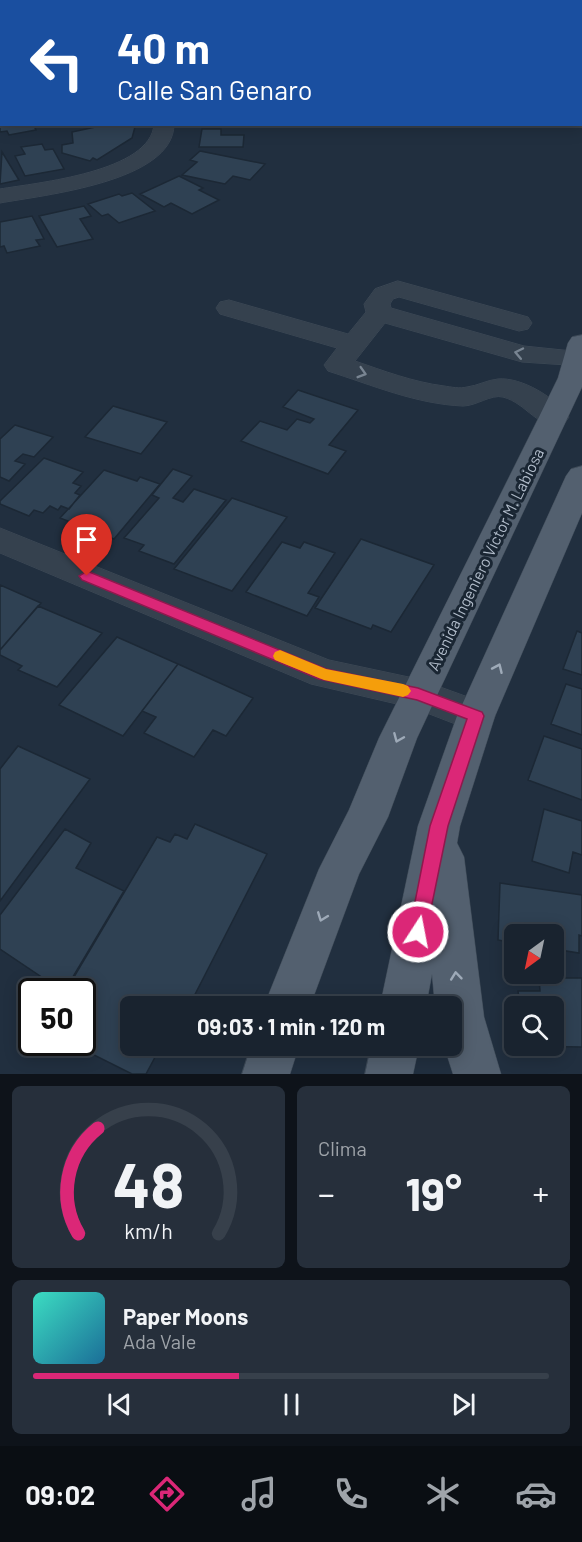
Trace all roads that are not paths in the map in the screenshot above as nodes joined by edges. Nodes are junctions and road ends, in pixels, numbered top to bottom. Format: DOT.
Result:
graph roads {
  1 [pos="164,126"];
  2 [pos="0,196"];
  3 [pos="229,308"];
  4 [pos="379,313"];
  5 [pos="519,323"];
  6 [pos="355,345"];
  7 [pos="580,351"];
  8 [pos="554,417"];
  9 [pos="582,476"];
  10 [pos="0,540"];
  11 [pos="418,694"];
  12 [pos="476,716"];
  13 [pos="439,826"];
  14 [pos="291,996"];
  15 [pos="405,996"];
  16 [pos="271,1056"];
  17 [pos="393,1056"];
  18 [pos="266,1074"];
  19 [pos="389,1074"];
  20 [pos="477,1074"];
  1 -- 2 [label="street"];
  3 -- 6 [label="street"];
  4 -- 5 [label="street"];
  4 -- 6 [label="street"];
  7 -- 4 [label="street, one-way"];
  6 -- 8 [label="street, one-way"];
  7 -- 8 [label="main road, Avenida Ingeniero Víctor M. Labiosa"];
  8 -- 11 [label="main road, Avenida Ingeniero Víctor M. Labiosa"];
  12 -- 9 [label="main road, one-way"];
  10 -- 11 [label="street"];
  11 -- 12 [label="street"];
  11 -- 14 [label="main road, Avenida Ingeniero Víctor M. Labiosa, one-way"];
  12 -- 13 [label="main road"];
  13 -- 15 [label="main road"];
  20 -- 13 [label="main road, one-way"];
  16 -- 18 [label="main road"];
  17 -- 19 [label="main road"];
}
